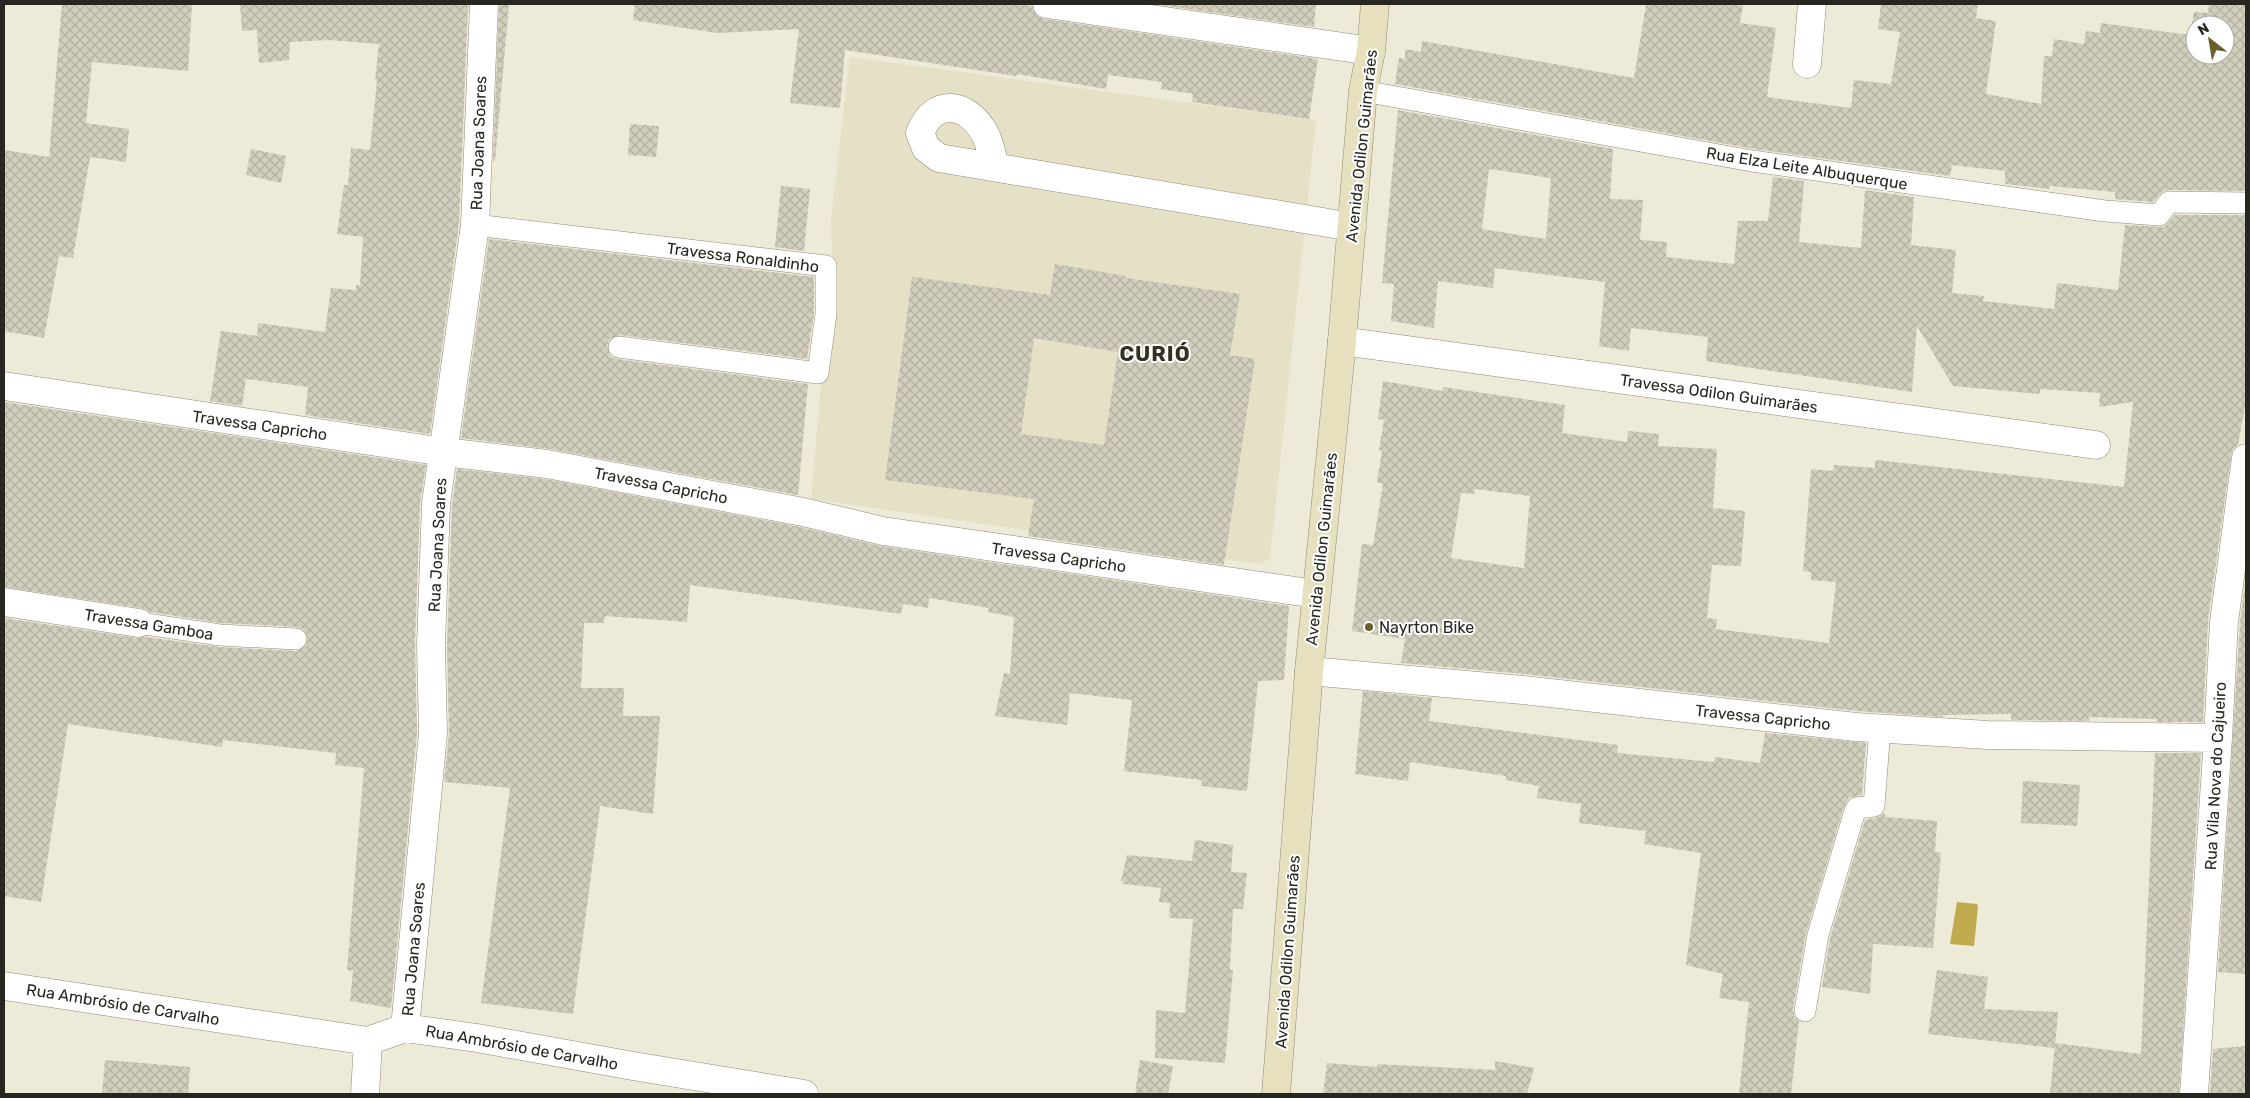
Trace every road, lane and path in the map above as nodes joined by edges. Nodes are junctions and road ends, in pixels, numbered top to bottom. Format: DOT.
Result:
graph roads {
  1 [pos="484,4"];
  2 [pos="1048,4"];
  3 [pos="1374,4"];
  4 [pos="1812,4"];
  5 [pos="1094,7"];
  6 [pos="1371,51"];
  7 [pos="1807,64"];
  8 [pos="1363,91"];
  9 [pos="995,167"];
  10 [pos="2246,202"];
  11 [pos="475,225"];
  12 [pos="1352,227"];
  13 [pos="1342,341"];
  14 [pos="619,347"];
  15 [pos="4,386"];
  16 [pos="2096,445"];
  17 [pos="444,452"];
  18 [pos="2246,458"];
  19 [pos="1316,594"];
  20 [pos="4,602"];
  21 [pos="138,622"];
  22 [pos="296,639"];
  23 [pos="1309,671"];
  24 [pos="1880,728"];
  25 [pos="2218,738"];
  26 [pos="4,986"];
  27 [pos="1805,1011"];
  28 [pos="405,1028"];
  29 [pos="368,1042"];
  30 [pos="365,1094"];
  31 [pos="804,1094"];
  32 [pos="1276,1094"];
  33 [pos="2194,1094"];
  1 -- 11 [label="street, Rua Joana Soares"];
  2 -- 5 [label="street"];
  3 -- 6 [label="street, Avenida Odilon Guimarães"];
  4 -- 7 [label="street"];
  5 -- 6 [label="street"];
  6 -- 8 [label="street, Avenida Odilon Guimarães"];
  8 -- 10 [label="lane, Rua Elza Leite Albuquerque"];
  8 -- 12 [label="street, Avenida Odilon Guimarães"];
  9 -- 12 [label="street"];
  11 -- 14 [label="lane, Travessa Ronaldinho"];
  11 -- 17 [label="street, Rua Joana Soares"];
  12 -- 13 [label="street, Avenida Odilon Guimarães"];
  13 -- 16 [label="street, Travessa Odilon Guimarães"];
  13 -- 19 [label="street, Avenida Odilon Guimarães"];
  15 -- 17 [label="street, Travessa Capricho"];
  17 -- 19 [label="street, Travessa Capricho"];
  17 -- 28 [label="street, Rua Joana Soares"];
  18 -- 25 [label="street, Rua Vila Nova do Cajueiro"];
  19 -- 23 [label="street, Avenida Odilon Guimarães"];
  20 -- 21 [label="street, Travessa Gamboa"];
  21 -- 22 [label="lane, Travessa Gamboa"];
  23 -- 24 [label="street, Travessa Capricho"];
  23 -- 32 [label="street, Avenida Odilon Guimarães"];
  24 -- 25 [label="street, Travessa Capricho"];
  24 -- 27 [label="lane"];
  25 -- 33 [label="street, Rua Vila Nova do Cajueiro"];
  26 -- 29 [label="street, Rua Ambrósio de Carvalho"];
  28 -- 29 [label="street, Rua Ambrósio de Carvalho"];
  28 -- 31 [label="street, Rua Ambrósio de Carvalho"];
  29 -- 30 [label="street"];
}
